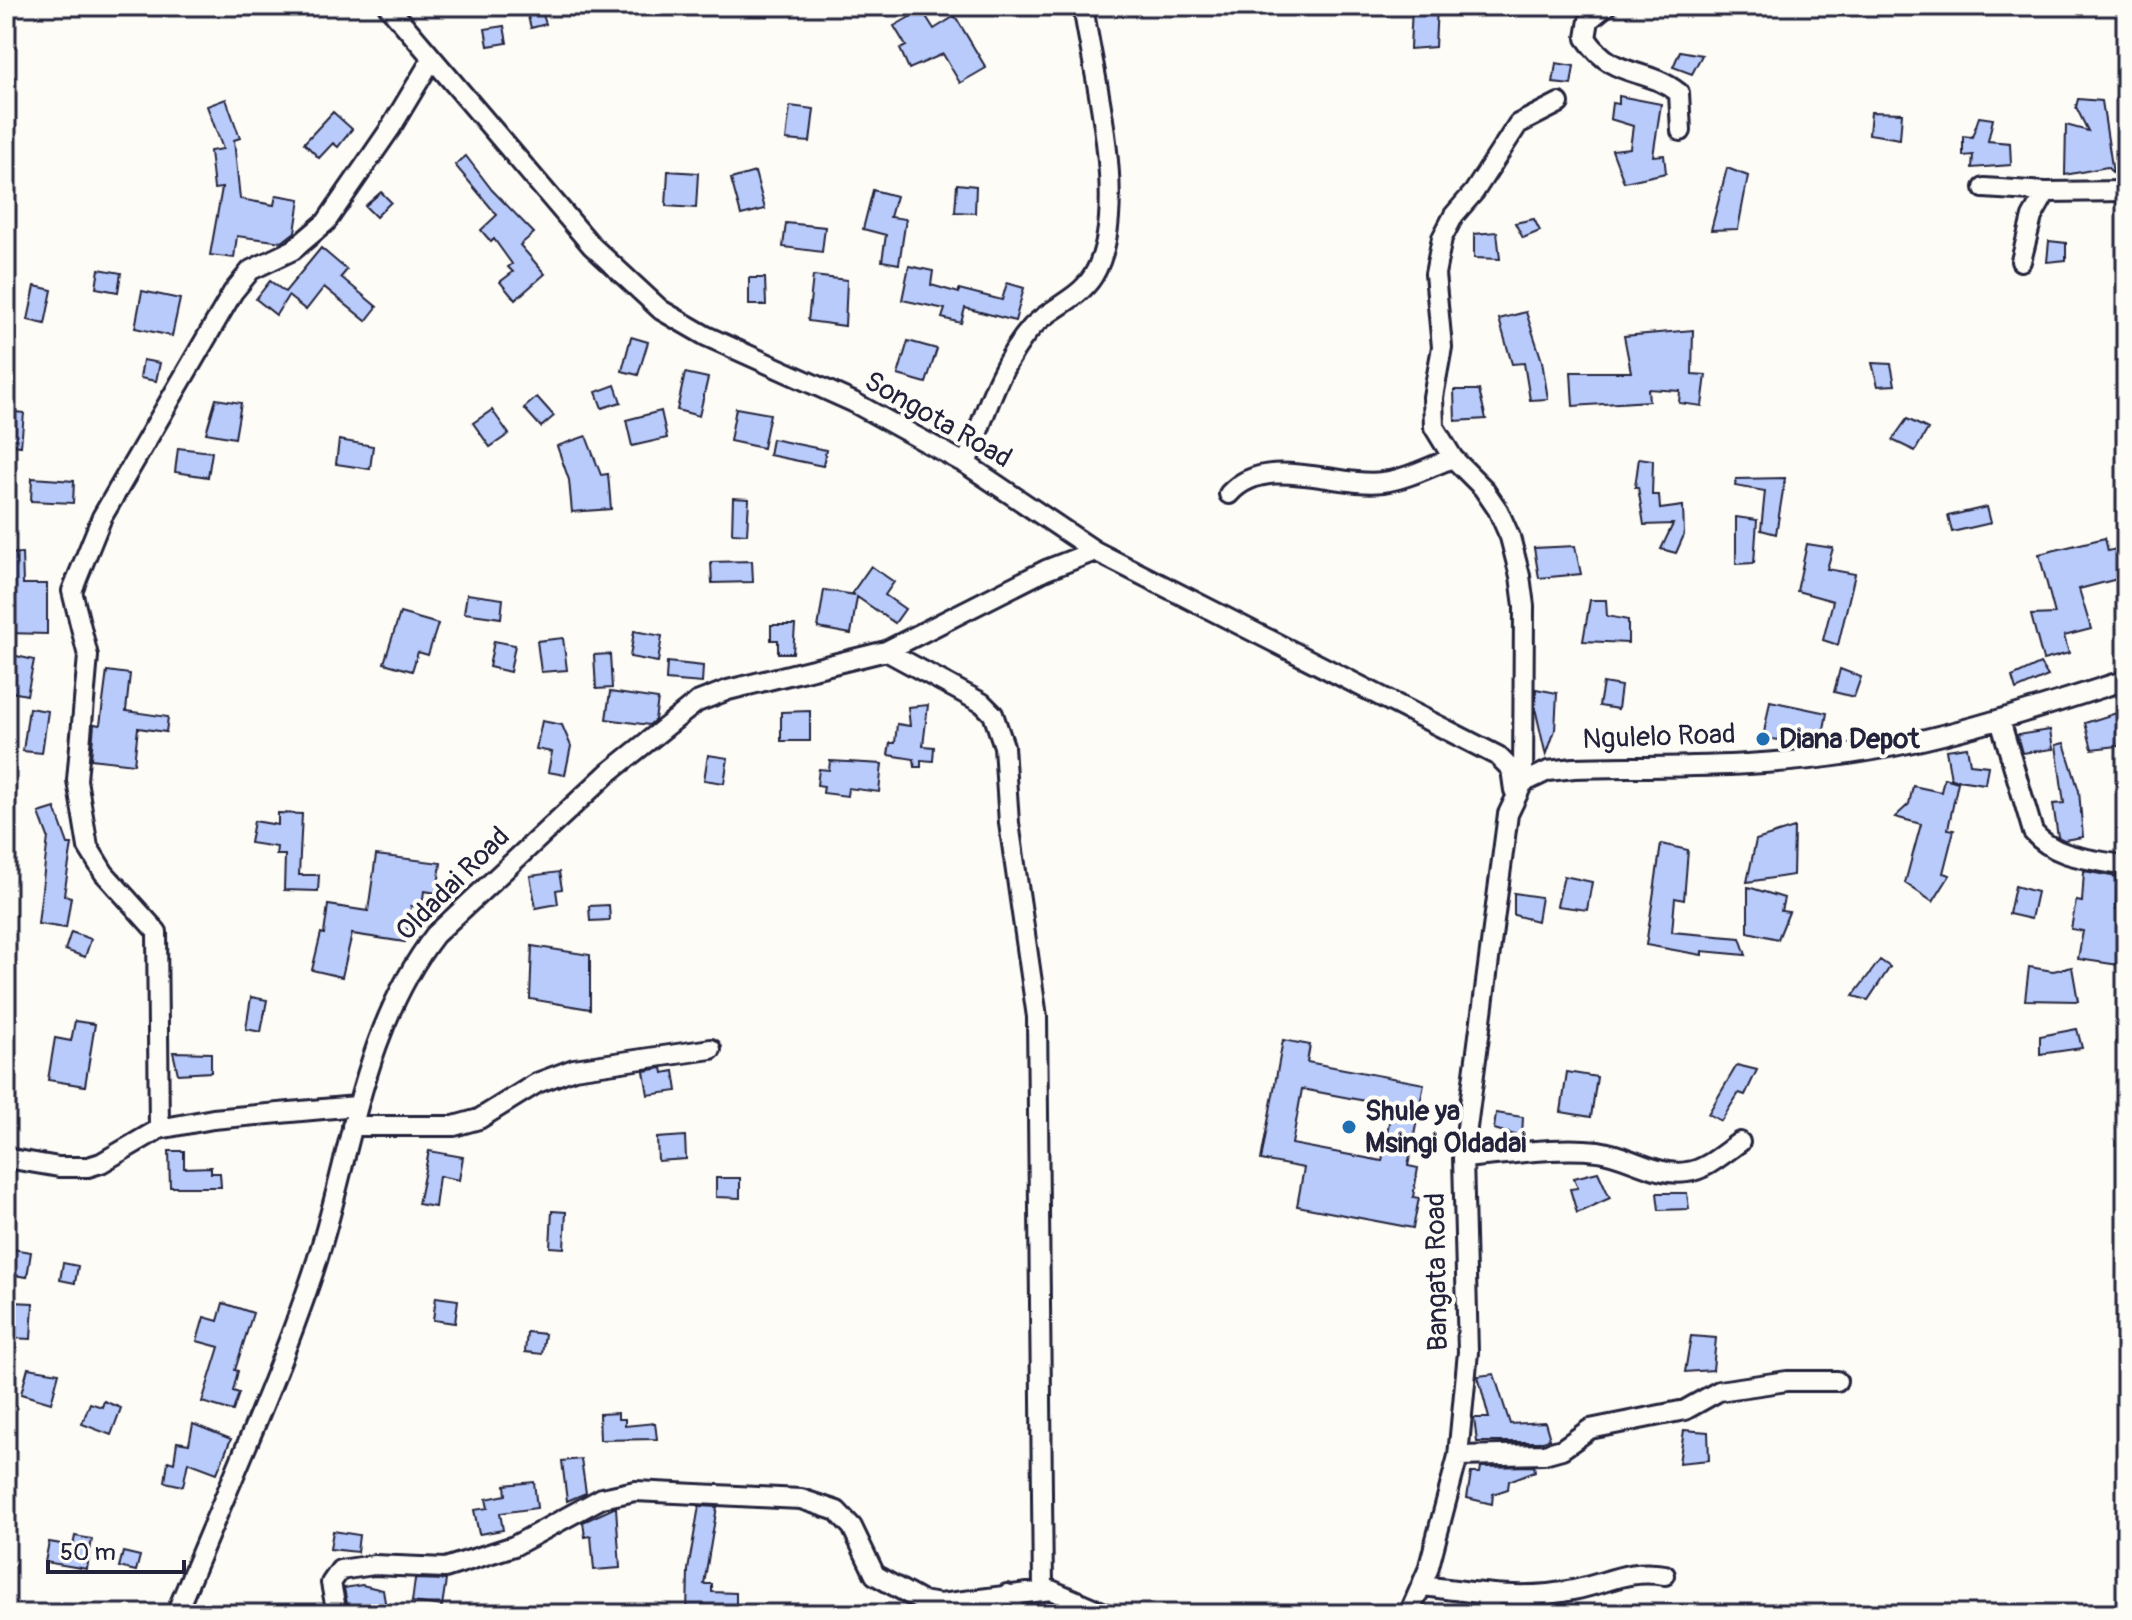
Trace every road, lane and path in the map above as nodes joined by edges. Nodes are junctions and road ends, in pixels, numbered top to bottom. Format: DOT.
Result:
graph roads {
  1 [pos="388,6"];
  2 [pos="1083,6"];
  3 [pos="1606,6"];
  4 [pos="432,59"];
  5 [pos="1559,103"];
  6 [pos="1681,131"];
  7 [pos="1984,188"];
  8 [pos="2126,191"];
  9 [pos="2046,192"];
  10 [pos="2021,261"];
  11 [pos="1453,458"];
  12 [pos="966,464"];
  13 [pos="1229,494"];
  14 [pos="1095,551"];
  15 [pos="886,651"];
  16 [pos="2126,680"];
  17 [pos="2000,720"];
  18 [pos="1519,792"];
  19 [pos="2126,866"];
  20 [pos="711,1049"];
  21 [pos="356,1106"];
  22 [pos="352,1126"];
  23 [pos="159,1129"];
  24 [pos="1740,1142"];
  25 [pos="6,1158"];
  26 [pos="1463,1158"];
  27 [pos="1837,1381"];
  28 [pos="1458,1456"];
  29 [pos="1665,1575"];
  30 [pos="1423,1586"];
  31 [pos="1043,1589"];
  32 [pos="1007,1594"];
  33 [pos="1483,1594"];
  34 [pos="176,1614"];
  35 [pos="337,1614"];
  36 [pos="1016,1614"];
  37 [pos="1107,1614"];
  38 [pos="1409,1614"];
  39 [pos="1494,1614"];
  1 -- 4 [label="street, Songota Road"];
  2 -- 12 [label="street"];
  3 -- 6 [label="street"];
  4 -- 12 [label="street, Songota Road"];
  4 -- 23 [label="street"];
  5 -- 11 [label="street"];
  7 -- 9 [label="street"];
  8 -- 9 [label="street"];
  9 -- 10 [label="street"];
  11 -- 13 [label="street"];
  11 -- 18 [label="street"];
  12 -- 14 [label="street, Songota Road"];
  14 -- 15 [label="street, Oldadai Road"];
  14 -- 18 [label="street, Songota Road"];
  15 -- 21 [label="street, Oldadai Road"];
  15 -- 31 [label="street"];
  16 -- 17 [label="street, Ngulelo Road"];
  17 -- 18 [label="street, Ngulelo Road"];
  17 -- 19 [label="street"];
  18 -- 26 [label="street, Bangata Road"];
  20 -- 22 [label="street"];
  21 -- 22 [label="street, Oldadai Road"];
  21 -- 23 [label="street"];
  22 -- 34 [label="street, Oldadai Road"];
  23 -- 25 [label="street"];
  24 -- 26 [label="street"];
  26 -- 28 [label="street, Bangata Road"];
  27 -- 28 [label="street"];
  28 -- 30 [label="street, Bangata Road"];
  29 -- 33 [label="street"];
  30 -- 33 [label="street"];
  30 -- 38 [label="street, Bangata Road"];
  31 -- 32 [label="street"];
  31 -- 37 [label="street"];
  32 -- 35 [label="street"];
  32 -- 36 [label="street"];
  33 -- 39 [label="street"];
}
